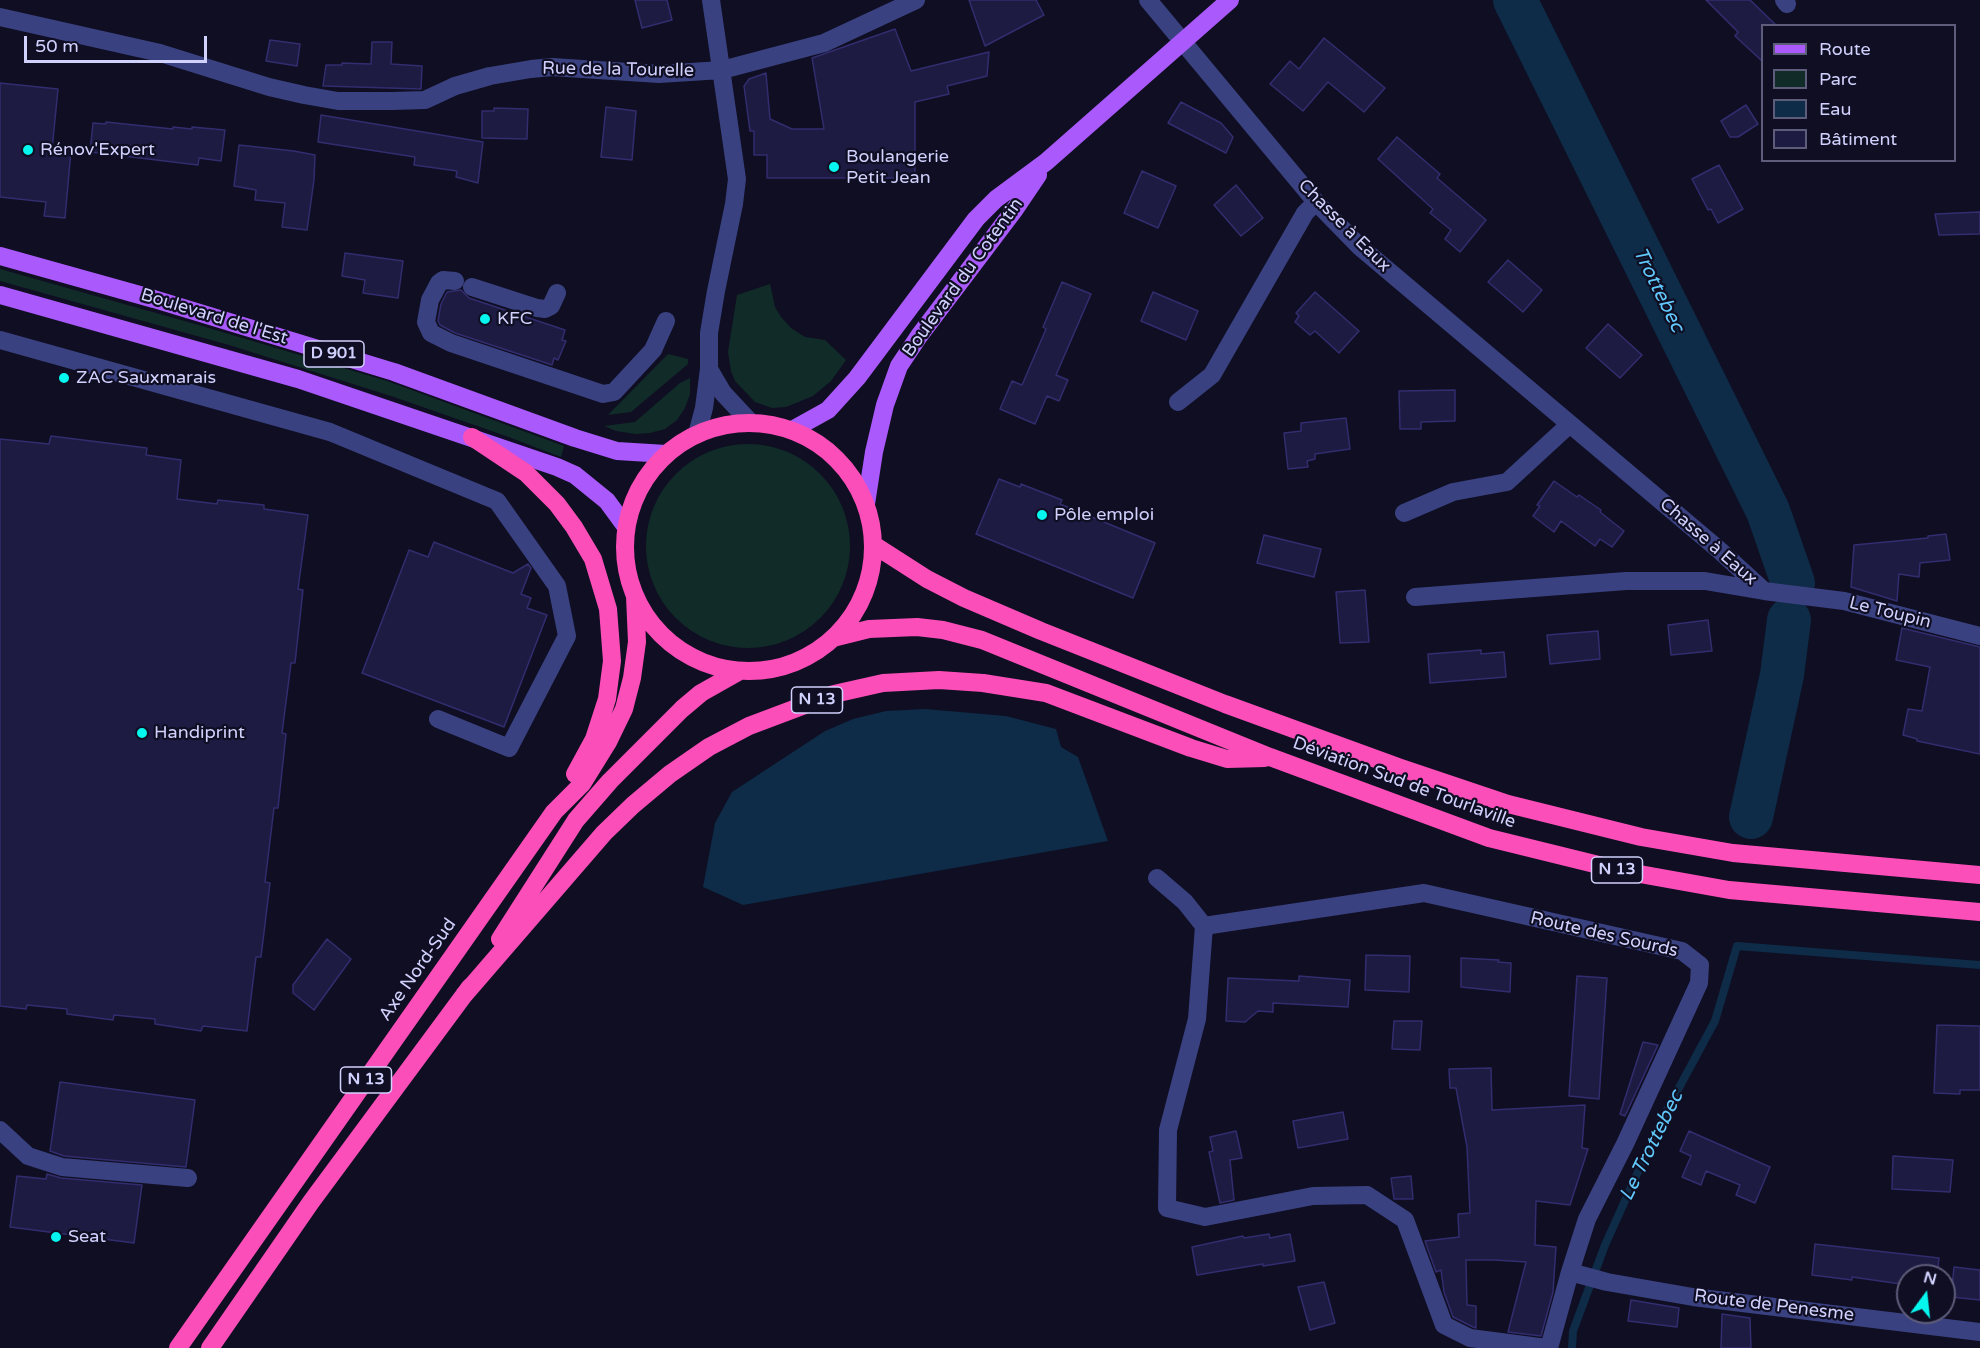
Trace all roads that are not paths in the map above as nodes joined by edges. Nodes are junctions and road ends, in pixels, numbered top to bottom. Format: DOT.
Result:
graph roads {
  1 [pos="711,0"];
  2 [pos="916,0"];
  3 [pos="1148,0"];
  4 [pos="1230,0"];
  5 [pos="0,17"];
  6 [pos="1183,42"];
  7 [pos="722,70"];
  8 [pos="1046,162"];
  9 [pos="1316,202"];
  10 [pos="0,256"];
  11 [pos="557,293"];
  12 [pos="0,295"];
  13 [pos="666,321"];
  14 [pos="0,340"];
  15 [pos="709,369"];
  16 [pos="1179,402"];
  17 [pos="751,423"];
  18 [pos="1569,424"];
  19 [pos="792,430"];
  20 [pos="697,434"];
  21 [pos="472,437"];
  22 [pos="666,454"];
  23 [pos="866,504"];
  24 [pos="1404,513"];
  25 [pos="626,527"];
  26 [pos="873,545"];
  27 [pos="1781,594"];
  28 [pos="635,596"];
  29 [pos="1415,597"];
  30 [pos="1980,636"];
  31 [pos="833,638"];
  32 [pos="740,671"];
  33 [pos="438,720"];
  34 [pos="1270,757"];
  35 [pos="554,812"];
  36 [pos="1980,875"];
  37 [pos="1157,878"];
  38 [pos="1980,912"];
  39 [pos="1204,926"];
  40 [pos="464,996"];
  41 [pos="0,1130"];
  42 [pos="188,1178"];
  43 [pos="1570,1272"];
  44 [pos="1980,1332"];
  45 [pos="178,1348"];
  46 [pos="210,1348"];
  47 [pos="1548,1348"];
  1 -- 7 [label="street"];
  2 -- 7 [label="street, Rue de la Tourelle"];
  3 -- 6 [label="street, Chasse à Eaux"];
  4 -- 6 [label="main road, Boulevard du Cotentin"];
  5 -- 7 [label="street, Rue de la Tourelle"];
  6 -- 8 [label="main road, Boulevard du Cotentin"];
  6 -- 9 [label="street, Chasse à Eaux"];
  7 -- 15 [label="street"];
  8 -- 19 [label="main road, Boulevard du Cotentin"];
  8 -- 23 [label="main road, Boulevard du Cotentin"];
  9 -- 16 [label="street"];
  9 -- 18 [label="street, Chasse à Eaux"];
  10 -- 22 [label="main road, Boulevard de l'Est / D 901"];
  11 -- 13 [label="street"];
  12 -- 21 [label="main road, Boulevard de l'Est / D 901"];
  14 -- 33 [label="street"];
  15 -- 17 [label="street"];
  15 -- 20 [label="street"];
  17 -- 19 [label="highway"];
  17 -- 20 [label="highway"];
  18 -- 24 [label="street"];
  18 -- 27 [label="street, Chasse à Eaux"];
  19 -- 23 [label="highway"];
  20 -- 22 [label="highway"];
  21 -- 25 [label="main road, Boulevard de l'Est / D 901"];
  21 -- 35 [label="highway"];
  22 -- 25 [label="highway"];
  23 -- 26 [label="highway"];
  25 -- 28 [label="highway"];
  26 -- 31 [label="highway"];
  26 -- 36 [label="highway, Déviation Sud de Tourlaville / N 13"];
  27 -- 29 [label="street, Chasse à Eaux"];
  27 -- 30 [label="street, Le Toupin"];
  28 -- 32 [label="highway"];
  28 -- 35 [label="highway, Axe Nord-Sud / N 13"];
  31 -- 32 [label="highway"];
  31 -- 34 [label="highway, Déviation Sud de Tourlaville / N 13"];
  32 -- 40 [label="highway, N 13"];
  34 -- 38 [label="highway, Déviation Sud de Tourlaville / N 13"];
  34 -- 40 [label="highway, N 13"];
  35 -- 45 [label="highway, Axe Nord-Sud / N 13"];
  37 -- 39 [label="street"];
  39 -- 43 [label="street, Route des Sourds"];
  39 -- 47 [label="street"];
  40 -- 46 [label="highway, N 13"];
  41 -- 42 [label="street"];
  43 -- 44 [label="street, Route de Penesme"];
  43 -- 47 [label="street, Route des Sourds"];
}
